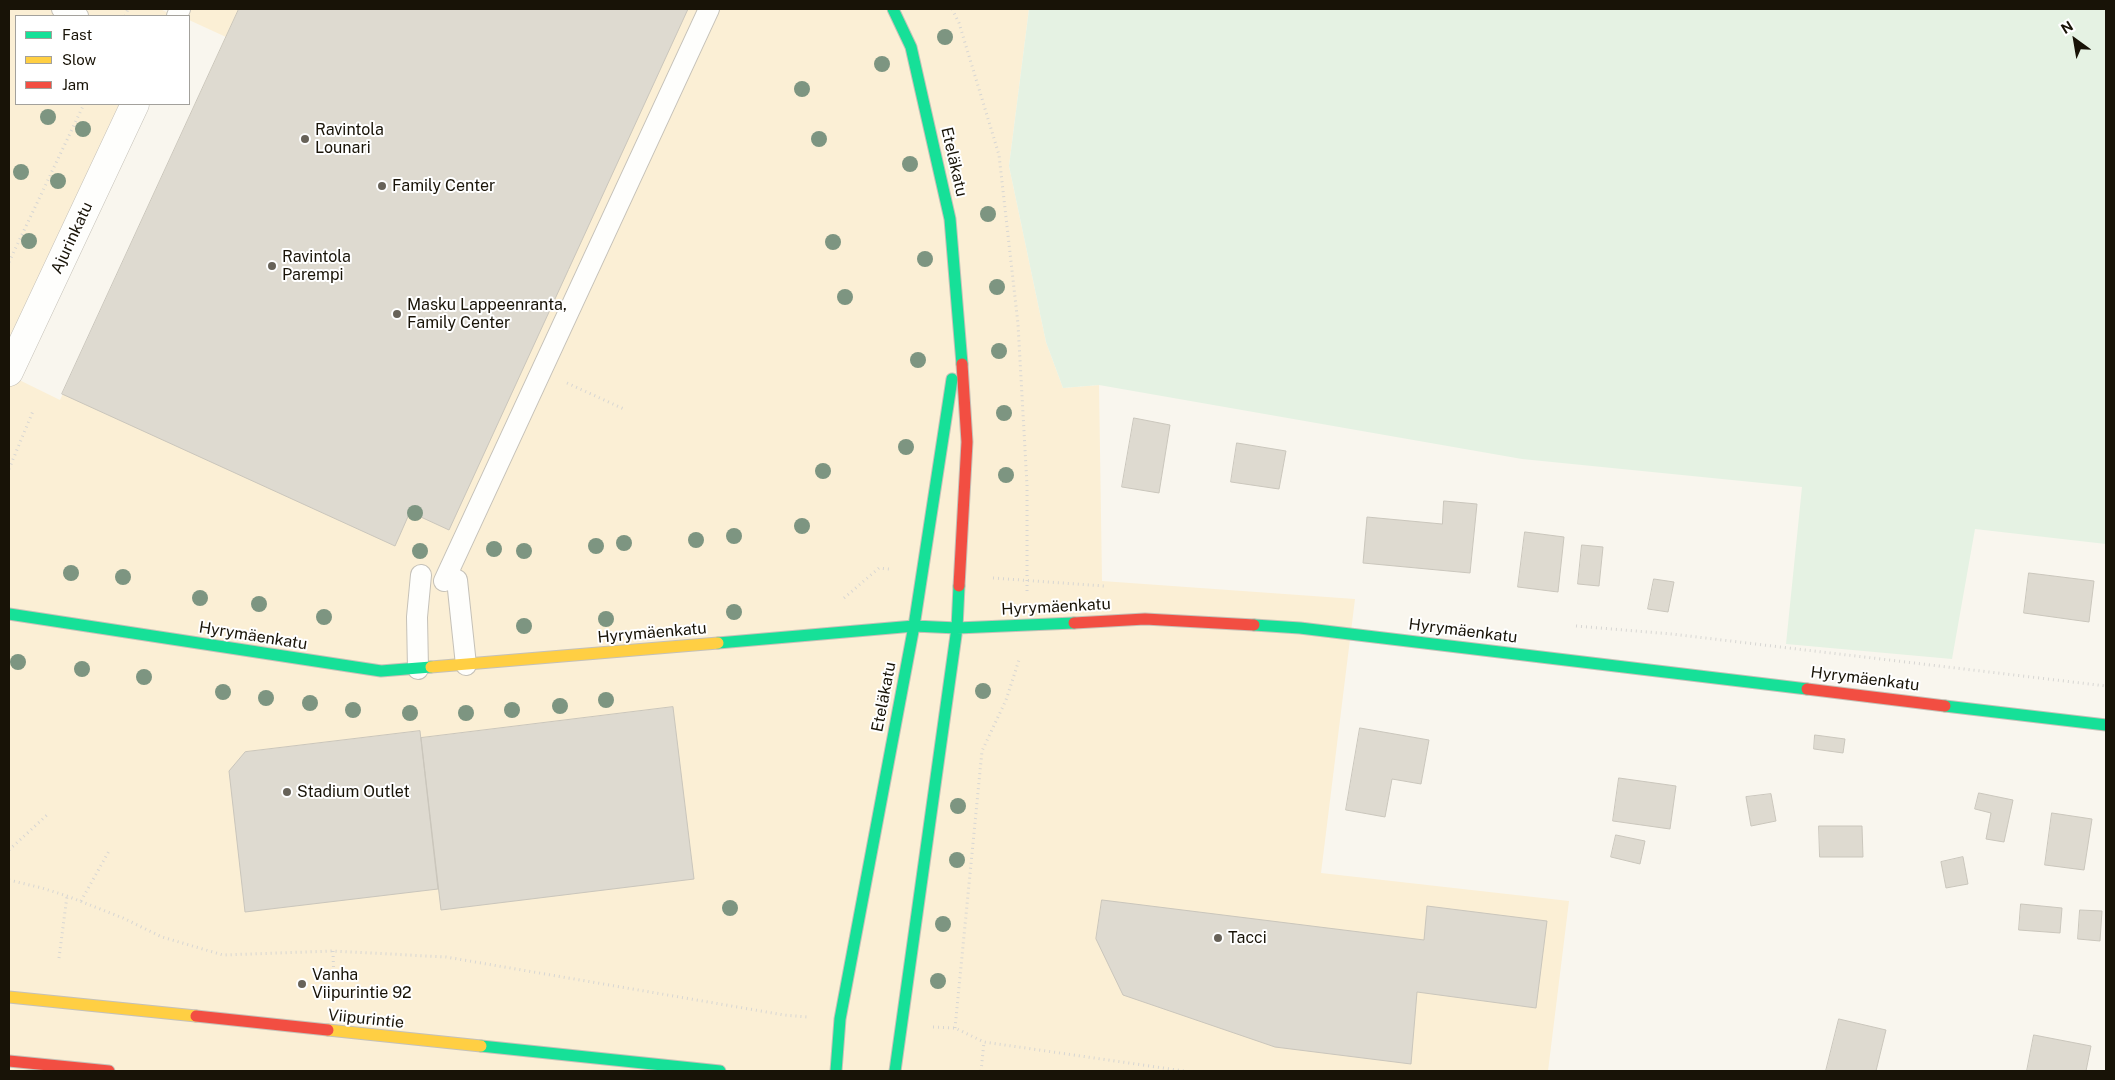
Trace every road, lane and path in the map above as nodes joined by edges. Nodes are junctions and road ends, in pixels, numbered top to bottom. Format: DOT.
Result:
graph roads {
  1 [pos="62,9"];
  2 [pos="709,9"];
  3 [pos="893,9"];
  4 [pos="952,9"];
  5 [pos="76,15"];
  6 [pos="84,105"];
  7 [pos="135,105"];
  8 [pos="9,262"];
  9 [pos="960,328"];
  10 [pos="541,371"];
  11 [pos="9,372"];
  12 [pos="626,410"];
  13 [pos="33,411"];
  14 [pos="9,469"];
  15 [pos="922,574"];
  16 [pos="420,575"];
  17 [pos="960,576"];
  18 [pos="1027,580"];
  19 [pos="836,601"];
  20 [pos="9,614"];
  21 [pos="914,626"];
  22 [pos="1027,626"];
  23 [pos="957,628"];
  24 [pos="466,665"];
  25 [pos="418,669"];
  26 [pos="2106,725"];
  27 [pos="47,814"];
  28 [pos="9,850"];
  29 [pos="109,851"];
  30 [pos="9,880"];
  31 [pos="67,896"];
  32 [pos="81,901"];
  33 [pos="333,951"];
  34 [pos="59,958"];
  35 [pos="334,986"];
  36 [pos="9,997"];
  37 [pos="840,1019"];
  38 [pos="902,1027"];
  39 [pos="955,1028"];
  40 [pos="984,1042"];
  41 [pos="9,1061"];
  42 [pos="109,1071"];
  43 [pos="720,1071"];
  44 [pos="836,1071"];
  45 [pos="895,1071"];
  46 [pos="981,1071"];
  47 [pos="1184,1071"];
  1 -- 5 [label="lane"];
  2 -- 10 [label="lane"];
  3 -- 9 [label="main road, Eteläkatu"];
  4 -- 18 [label="path"];
  6 -- 8 [label="path"];
  7 -- 11 [label="street, Ajurinkatu"];
  9 -- 15 [label="main road, Eteläkatu"];
  9 -- 17 [label="main road, Eteläkatu"];
  10 -- 12 [label="path"];
  10 -- 24 [label="lane"];
  13 -- 14 [label="path"];
  15 -- 19 [label="path"];
  15 -- 21 [label="main road, Eteläkatu"];
  16 -- 25 [label="lane"];
  17 -- 18 [label="path"];
  17 -- 23 [label="main road, Eteläkatu"];
  18 -- 22 [label="path"];
  20 -- 25 [label="main road, Hyrymäenkatu"];
  21 -- 23 [label="main road, Hyrymäenkatu"];
  21 -- 24 [label="main road, Hyrymäenkatu"];
  21 -- 37 [label="main road, Eteläkatu"];
  22 -- 23 [label="main road, Hyrymäenkatu"];
  22 -- 26 [label="main road, Hyrymäenkatu"];
  22 -- 39 [label="path"];
  23 -- 38 [label="main road, Eteläkatu"];
  24 -- 25 [label="main road, Hyrymäenkatu"];
  27 -- 28 [label="path"];
  29 -- 32 [label="path"];
  30 -- 31 [label="path"];
  31 -- 32 [label="path"];
  31 -- 34 [label="path"];
  32 -- 33 [label="path"];
  33 -- 35 [label="path"];
  33 -- 37 [label="path"];
  36 -- 43 [label="main road, Viipurintie"];
  37 -- 44 [label="main road, Eteläkatu"];
  38 -- 39 [label="path"];
  38 -- 45 [label="main road, Eteläkatu"];
  39 -- 40 [label="path"];
  40 -- 46 [label="path"];
  40 -- 47 [label="path"];
  41 -- 42 [label="main road"];
}
